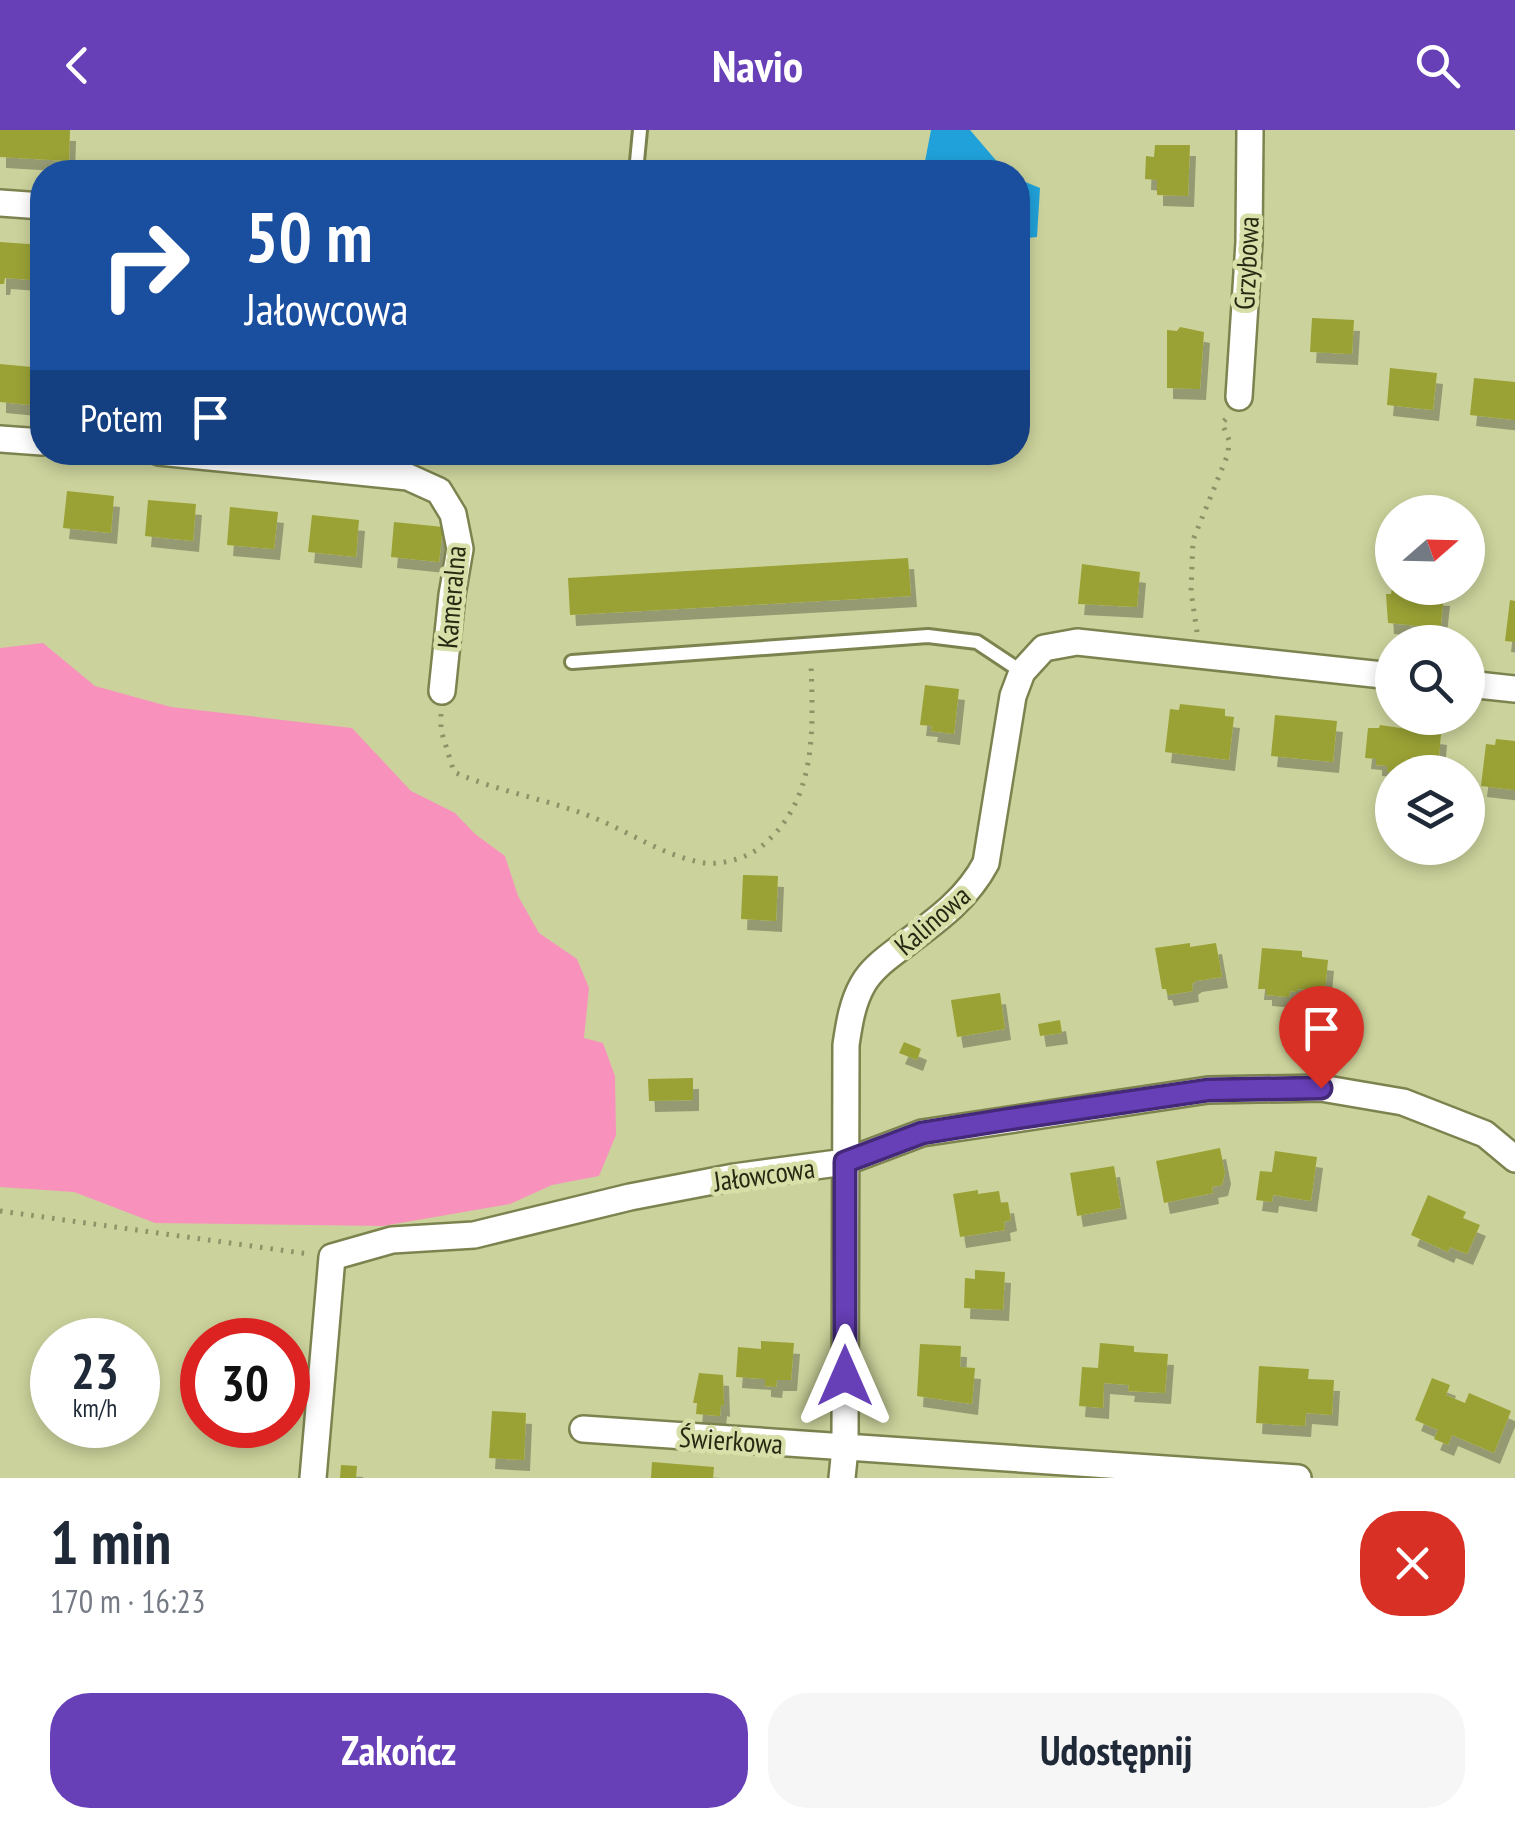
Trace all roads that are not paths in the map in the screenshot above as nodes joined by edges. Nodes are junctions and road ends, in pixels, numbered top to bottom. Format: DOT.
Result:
graph roads {
  1 [pos="640,130"];
  2 [pos="1250,130"];
  3 [pos="637,160"];
  4 [pos="0,203"];
  5 [pos="30,205"];
  6 [pos="1239,397"];
  7 [pos="0,439"];
  8 [pos="30,441"];
  9 [pos="288,465"];
  10 [pos="572,662"];
  11 [pos="1022,672"];
  12 [pos="1375,674"];
  13 [pos="1485,686"];
  14 [pos="1515,689"];
  15 [pos="442,690"];
  16 [pos="1515,1159"];
  17 [pos="845,1162"];
  18 [pos="582,1430"];
  19 [pos="845,1448"];
  20 [pos="313,1478"];
  21 [pos="842,1478"];
  22 [pos="1298,1478"];
  1 -- 3 [label="lane"];
  2 -- 6 [label="street, Grzybowa"];
  4 -- 5 [label="street"];
  7 -- 8 [label="street"];
  9 -- 15 [label="street, Kameralna"];
  10 -- 11 [label="lane"];
  11 -- 12 [label="street"];
  11 -- 17 [label="street, Kalinowa"];
  13 -- 14 [label="street"];
  16 -- 17 [label="street, Jałowcowa"];
  17 -- 19 [label="street, Kalinowa"];
  17 -- 20 [label="street, Jałowcowa"];
  18 -- 19 [label="street, Świerkowa"];
  19 -- 21 [label="street, Kalinowa"];
  19 -- 22 [label="street, Świerkowa"];
}
